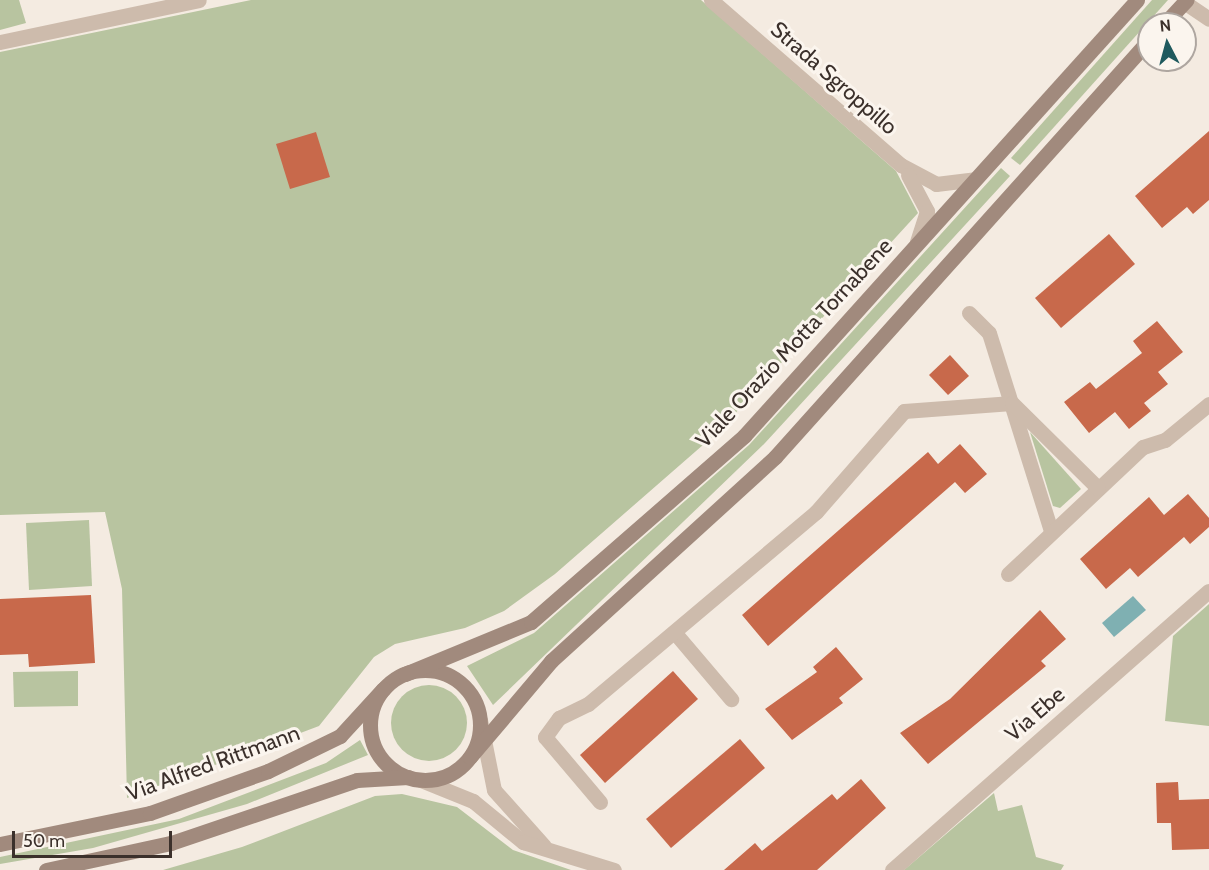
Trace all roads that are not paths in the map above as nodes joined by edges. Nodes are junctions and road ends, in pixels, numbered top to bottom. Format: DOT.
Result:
graph roads {
  1 [pos="199,0"];
  2 [pos="711,0"];
  3 [pos="1137,0"];
  4 [pos="1185,1"];
  5 [pos="1209,19"];
  6 [pos="0,42"];
  7 [pos="1137,53"];
  8 [pos="901,165"];
  9 [pos="975,179"];
  10 [pos="914,248"];
  11 [pos="969,313"];
  12 [pos="1012,403"];
  13 [pos="1209,404"];
  14 [pos="1098,488"];
  15 [pos="1051,531"];
  16 [pos="1008,574"];
  17 [pos="1209,591"];
  18 [pos="675,633"];
  19 [pos="405,674"];
  20 [pos="383,689"];
  21 [pos="731,699"];
  22 [pos="480,720"];
  23 [pos="484,743"];
  24 [pos="470,757"];
  25 [pos="414,778"];
  26 [pos="600,802"];
  27 [pos="0,844"];
  28 [pos="544,846"];
  29 [pos="45,870"];
  30 [pos="614,870"];
  31 [pos="892,870"];
  1 -- 6 [label="street"];
  2 -- 8 [label="street, Strada Sgroppillo"];
  3 -- 9 [label="main road, Viale Orazio Motta Tornabene"];
  4 -- 5 [label="street"];
  7 -- 23 [label="main road"];
  8 -- 9 [label="street"];
  8 -- 10 [label="street"];
  9 -- 10 [label="main road, Viale Orazio Motta Tornabene"];
  10 -- 19 [label="main road, Viale Orazio Motta Tornabene"];
  11 -- 12 [label="street"];
  12 -- 14 [label="street"];
  12 -- 15 [label="street"];
  12 -- 18 [label="street"];
  13 -- 14 [label="street"];
  14 -- 15 [label="street"];
  15 -- 16 [label="street"];
  17 -- 31 [label="street, Via Ebe"];
  18 -- 21 [label="street"];
  18 -- 26 [label="street"];
  19 -- 20 [label="main road"];
  19 -- 22 [label="main road"];
  20 -- 25 [label="main road"];
  20 -- 27 [label="main road, Via Alfred Rittmann"];
  22 -- 23 [label="street"];
  22 -- 24 [label="main road"];
  23 -- 24 [label="main road"];
  23 -- 28 [label="street"];
  24 -- 25 [label="main road"];
  25 -- 28 [label="street"];
  25 -- 29 [label="main road"];
  28 -- 30 [label="street"];
}
